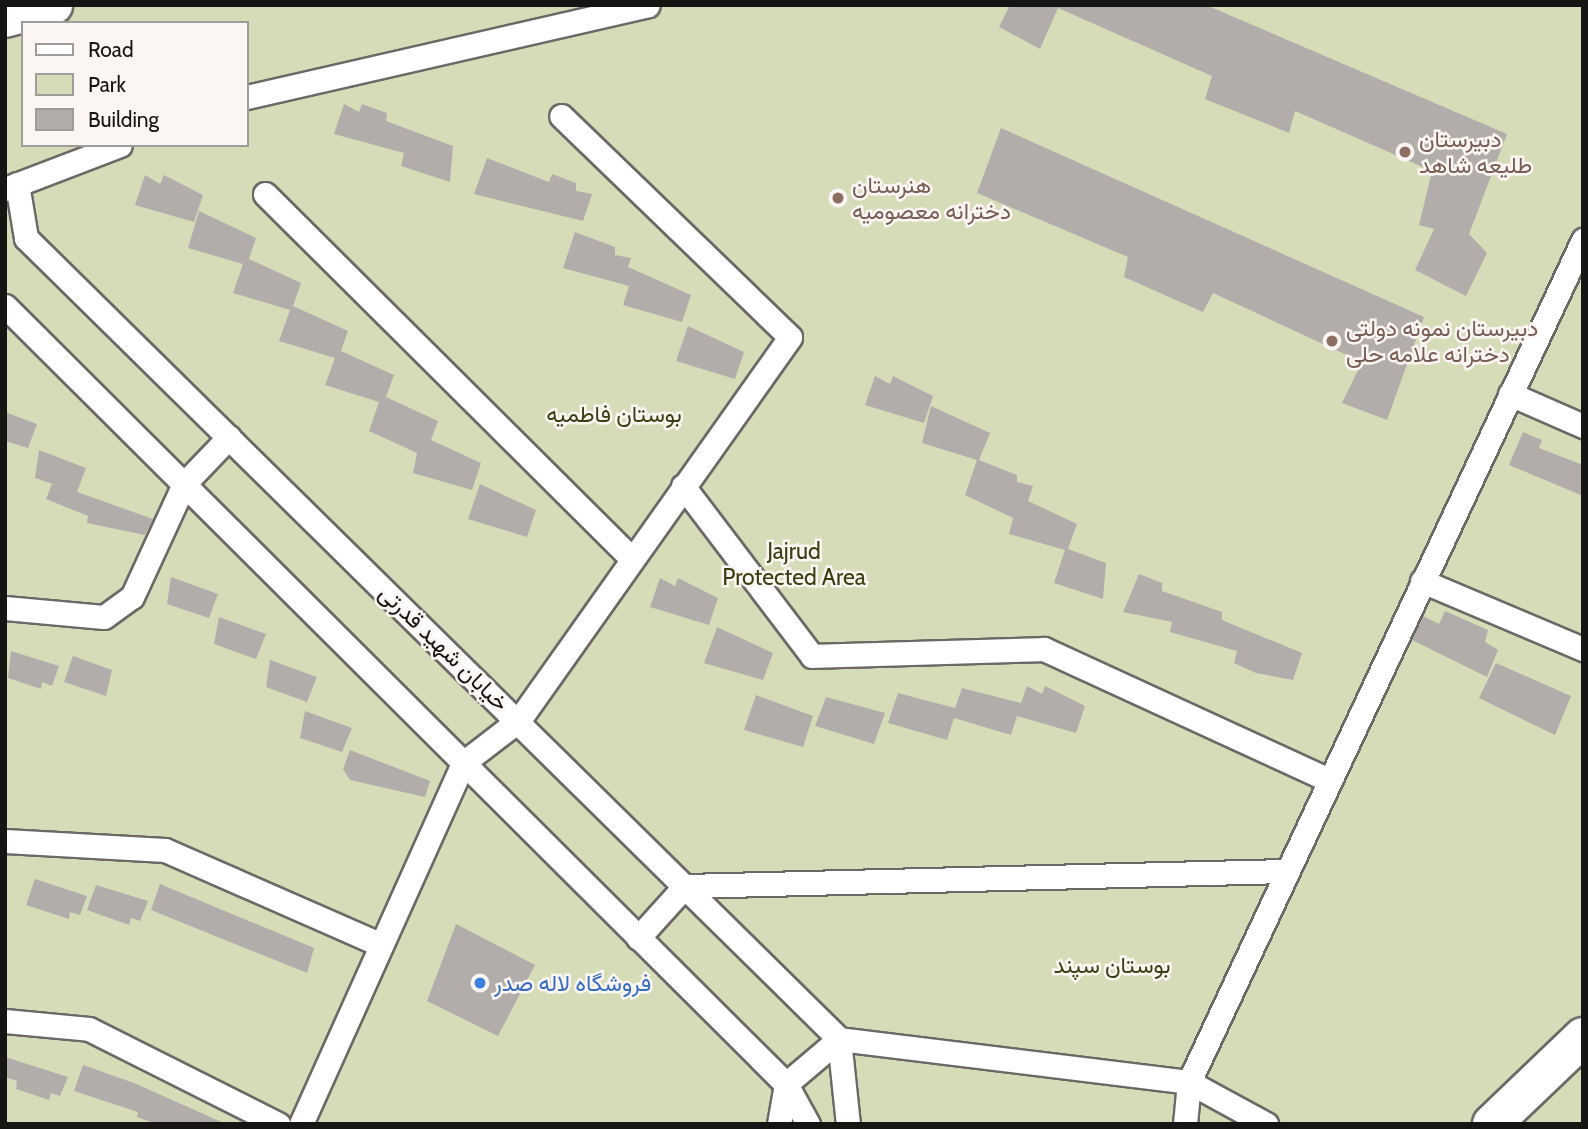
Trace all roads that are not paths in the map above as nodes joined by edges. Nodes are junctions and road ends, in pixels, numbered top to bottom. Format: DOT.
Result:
graph roads {
  1 [pos="53,5"];
  2 [pos="648,5"];
  3 [pos="5,18"];
  4 [pos="248,97"];
  5 [pos="561,116"];
  6 [pos="115,147"];
  7 [pos="11,186"];
  8 [pos="265,194"];
  9 [pos="1583,240"];
  10 [pos="5,306"];
  11 [pos="1510,394"];
  12 [pos="1583,426"];
  13 [pos="229,437"];
  14 [pos="184,484"];
  15 [pos="683,486"];
  16 [pos="631,558"];
  17 [pos="1422,581"];
  18 [pos="5,608"];
  19 [pos="1583,649"];
  20 [pos="519,720"];
  21 [pos="463,762"];
  22 [pos="1329,780"];
  23 [pos="5,841"];
  24 [pos="1287,871"];
  25 [pos="685,886"];
  26 [pos="638,938"];
  27 [pos="381,945"];
  28 [pos="5,1021"];
  29 [pos="1583,1037"];
  30 [pos="839,1039"];
  31 [pos="1189,1082"];
  32 [pos="786,1084"];
  33 [pos="278,1124"];
  34 [pos="301,1124"];
  35 [pos="779,1124"];
  36 [pos="808,1124"];
  37 [pos="848,1124"];
  38 [pos="1185,1124"];
  39 [pos="1266,1124"];
  40 [pos="1492,1124"];
  1 -- 3 [label="highway"];
  2 -- 4 [label="street"];
  5 -- 15 [label="street"];
  6 -- 7 [label="street"];
  7 -- 13 [label="street, خیابان شهید قدرتی"];
  8 -- 16 [label="street"];
  9 -- 11 [label="street"];
  10 -- 14 [label="street"];
  11 -- 12 [label="street"];
  11 -- 17 [label="street"];
  13 -- 14 [label="street"];
  13 -- 20 [label="street, خیابان شهید قدرتی"];
  14 -- 18 [label="street"];
  14 -- 21 [label="street"];
  15 -- 16 [label="street"];
  15 -- 22 [label="street"];
  16 -- 20 [label="street"];
  17 -- 19 [label="street"];
  17 -- 22 [label="street"];
  20 -- 21 [label="street"];
  20 -- 25 [label="street, خیابان شهید قدرتی"];
  21 -- 26 [label="street"];
  21 -- 27 [label="street"];
  22 -- 24 [label="street"];
  23 -- 27 [label="street"];
  24 -- 25 [label="street"];
  24 -- 31 [label="street"];
  25 -- 26 [label="street"];
  25 -- 30 [label="street, خیابان شهید قدرتی"];
  26 -- 32 [label="street"];
  27 -- 34 [label="street"];
  28 -- 33 [label="street"];
  29 -- 40 [label="highway"];
  30 -- 31 [label="street"];
  30 -- 32 [label="street"];
  30 -- 37 [label="street"];
  31 -- 38 [label="street"];
  31 -- 39 [label="street"];
  32 -- 35 [label="street"];
  32 -- 36 [label="street"];
}
